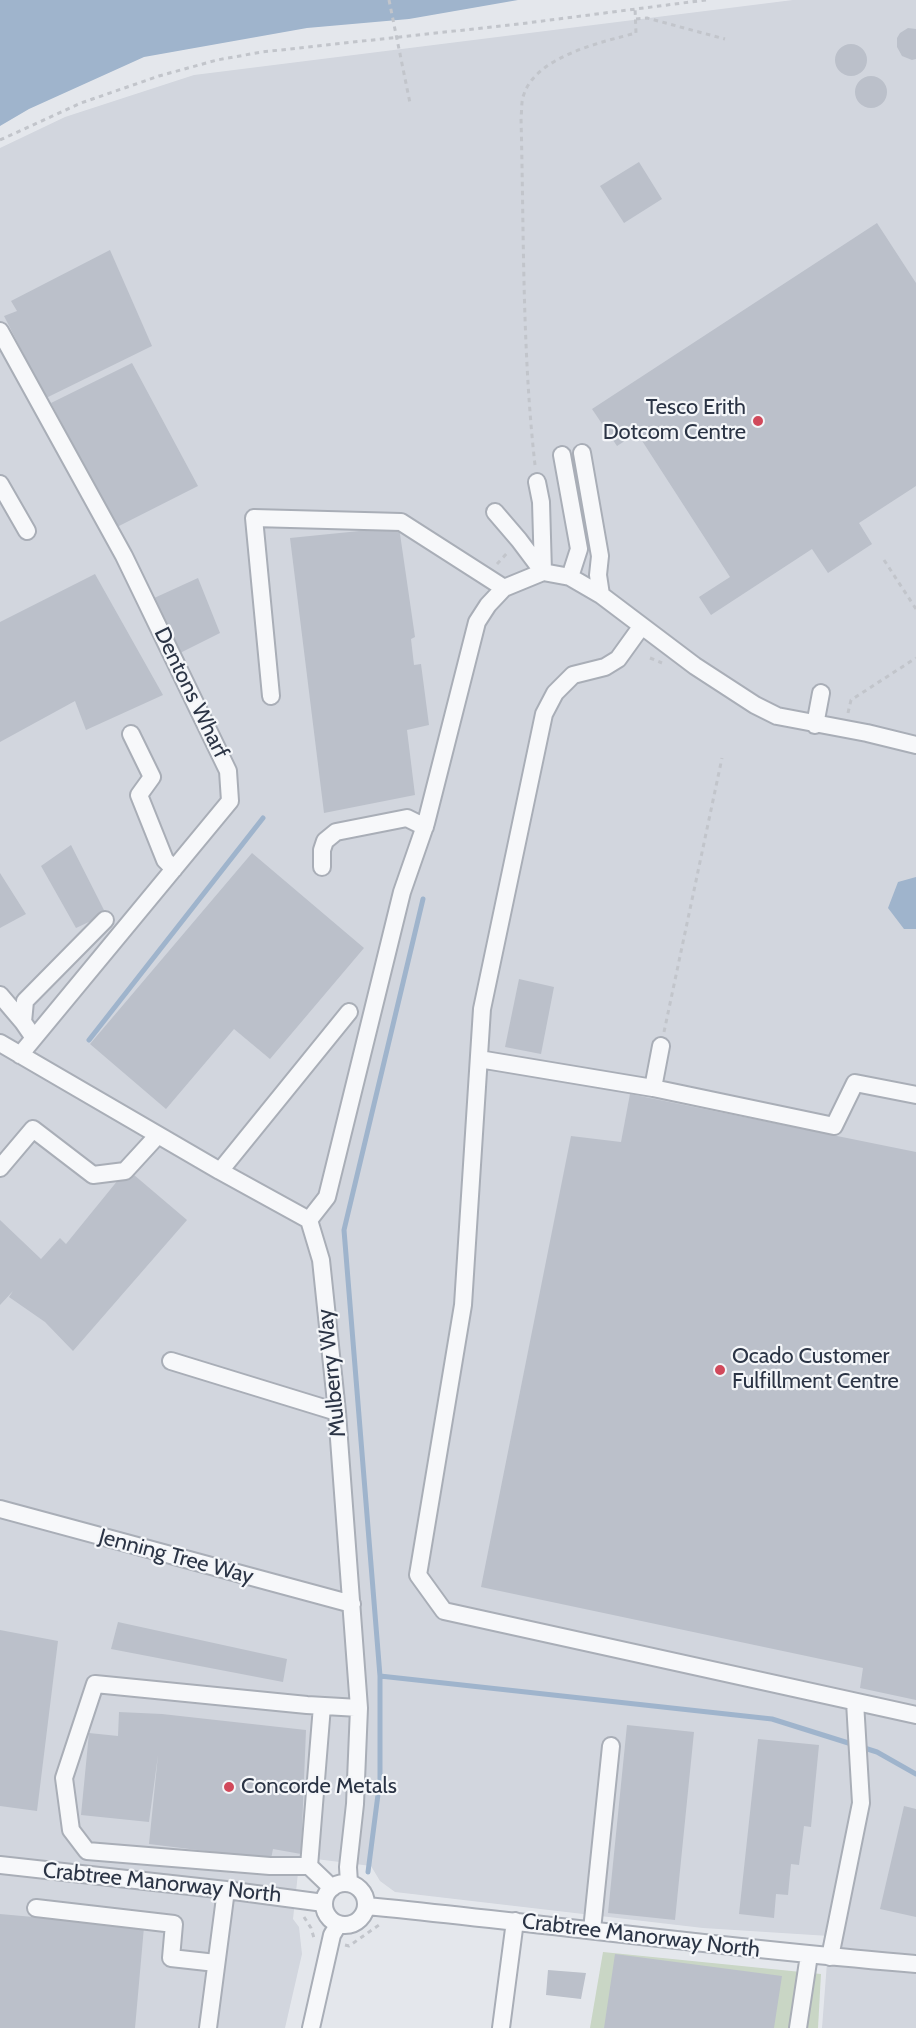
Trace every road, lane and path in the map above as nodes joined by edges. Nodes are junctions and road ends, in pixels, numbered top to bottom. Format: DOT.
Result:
graph roads {
  1 [pos="389,0"];
  2 [pos="706,0"];
  3 [pos="635,8"];
  4 [pos="636,19"];
  5 [pos="725,39"];
  6 [pos="410,103"];
  7 [pos="0,140"];
  8 [pos="0,331"];
  9 [pos="582,453"];
  10 [pos="562,455"];
  11 [pos="537,482"];
  12 [pos="0,484"];
  13 [pos="495,512"];
  14 [pos="27,531"];
  15 [pos="884,560"];
  16 [pos="543,572"];
  17 [pos="570,577"];
  18 [pos="504,588"];
  19 [pos="601,596"];
  20 [pos="916,609"];
  21 [pos="641,627"];
  22 [pos="916,658"];
  23 [pos="821,693"];
  24 [pos="271,696"];
  25 [pos="815,725"];
  26 [pos="846,730"];
  27 [pos="131,734"];
  28 [pos="916,745"];
  29 [pos="722,758"];
  30 [pos="425,827"];
  31 [pos="322,867"];
  32 [pos="174,869"];
  33 [pos="105,920"];
  34 [pos="0,995"];
  35 [pos="349,1012"];
  36 [pos="22,1022"];
  37 [pos="34,1038"];
  38 [pos="0,1043"];
  39 [pos="661,1046"];
  40 [pos="20,1055"];
  41 [pos="479,1059"];
  42 [pos="653,1088"];
  43 [pos="916,1095"];
  44 [pos="158,1136"];
  45 [pos="0,1168"];
  46 [pos="220,1171"];
  47 [pos="309,1220"];
  48 [pos="171,1361"];
  49 [pos="337,1412"];
  50 [pos="0,1509"];
  51 [pos="352,1604"];
  52 [pos="855,1701"];
  53 [pos="322,1706"];
  54 [pos="359,1708"];
  55 [pos="916,1715"];
  56 [pos="610,1746"];
  57 [pos="0,1865"];
  58 [pos="309,1866"];
  59 [pos="349,1883"];
  60 [pos="226,1890"];
  61 [pos="328,1896"];
  62 [pos="367,1906"];
  63 [pos="36,1908"];
  64 [pos="300,1915"];
  65 [pos="515,1921"];
  66 [pos="338,1925"];
  67 [pos="592,1930"];
  68 [pos="314,1938"];
  69 [pos="809,1955"];
  70 [pos="830,1957"];
  71 [pos="216,1963"];
  72 [pos="916,1964"];
  73 [pos="208,2028"];
  74 [pos="311,2028"];
  75 [pos="501,2028"];
  76 [pos="798,2028"];
  1 -- 6 [label="path"];
  2 -- 3 [label="path"];
  3 -- 4 [label="path"];
  3 -- 7 [label="path"];
  4 -- 5 [label="path"];
  4 -- 11 [label="path"];
  8 -- 32 [label="street, Dentons Wharf"];
  9 -- 19 [label="street"];
  10 -- 17 [label="street"];
  11 -- 16 [label="street"];
  12 -- 14 [label="street"];
  13 -- 16 [label="street"];
  15 -- 20 [label="path"];
  16 -- 17 [label="street"];
  16 -- 18 [label="street"];
  17 -- 19 [label="street"];
  18 -- 24 [label="street"];
  18 -- 30 [label="street"];
  19 -- 21 [label="street"];
  21 -- 25 [label="street"];
  21 -- 41 [label="street"];
  22 -- 26 [label="path"];
  23 -- 25 [label="street"];
  25 -- 26 [label="street"];
  26 -- 28 [label="street"];
  27 -- 32 [label="street"];
  29 -- 39 [label="path"];
  30 -- 31 [label="street"];
  30 -- 47 [label="street"];
  32 -- 37 [label="street, Dentons Wharf"];
  33 -- 36 [label="street"];
  34 -- 36 [label="street"];
  35 -- 46 [label="street"];
  36 -- 37 [label="street"];
  37 -- 40 [label="street, Dentons Wharf"];
  38 -- 40 [label="street"];
  39 -- 42 [label="street"];
  40 -- 44 [label="street"];
  41 -- 42 [label="street"];
  41 -- 52 [label="street"];
  42 -- 43 [label="street"];
  44 -- 45 [label="street"];
  44 -- 46 [label="street"];
  46 -- 47 [label="street"];
  47 -- 49 [label="street, Mulberry Way"];
  48 -- 49 [label="street"];
  49 -- 51 [label="street, Mulberry Way"];
  50 -- 51 [label="street, Jenning Tree Way"];
  51 -- 54 [label="street, Mulberry Way"];
  52 -- 55 [label="street"];
  52 -- 70 [label="street"];
  53 -- 54 [label="street"];
  53 -- 58 [label="street"];
  53 -- 58 [label="street"];
  54 -- 59 [label="street, Mulberry Way"];
  56 -- 67 [label="street"];
  57 -- 60 [label="street, Crabtree Manorway North"];
  58 -- 61 [label="street"];
  59 -- 61 [label="street, Crabtree Manorway North"];
  59 -- 62 [label="street"];
  60 -- 61 [label="street, Crabtree Manorway North"];
  60 -- 71 [label="street"];
  61 -- 66 [label="street"];
  62 -- 65 [label="street, Crabtree Manorway North"];
  62 -- 66 [label="street"];
  63 -- 71 [label="street"];
  64 -- 68 [label="path"];
  65 -- 67 [label="street, Crabtree Manorway North"];
  65 -- 75 [label="street"];
  66 -- 74 [label="street"];
  67 -- 69 [label="street, Crabtree Manorway North"];
  69 -- 70 [label="street, Crabtree Manorway North"];
  69 -- 76 [label="street"];
  70 -- 72 [label="street, Crabtree Manorway North"];
  71 -- 73 [label="street"];
}
